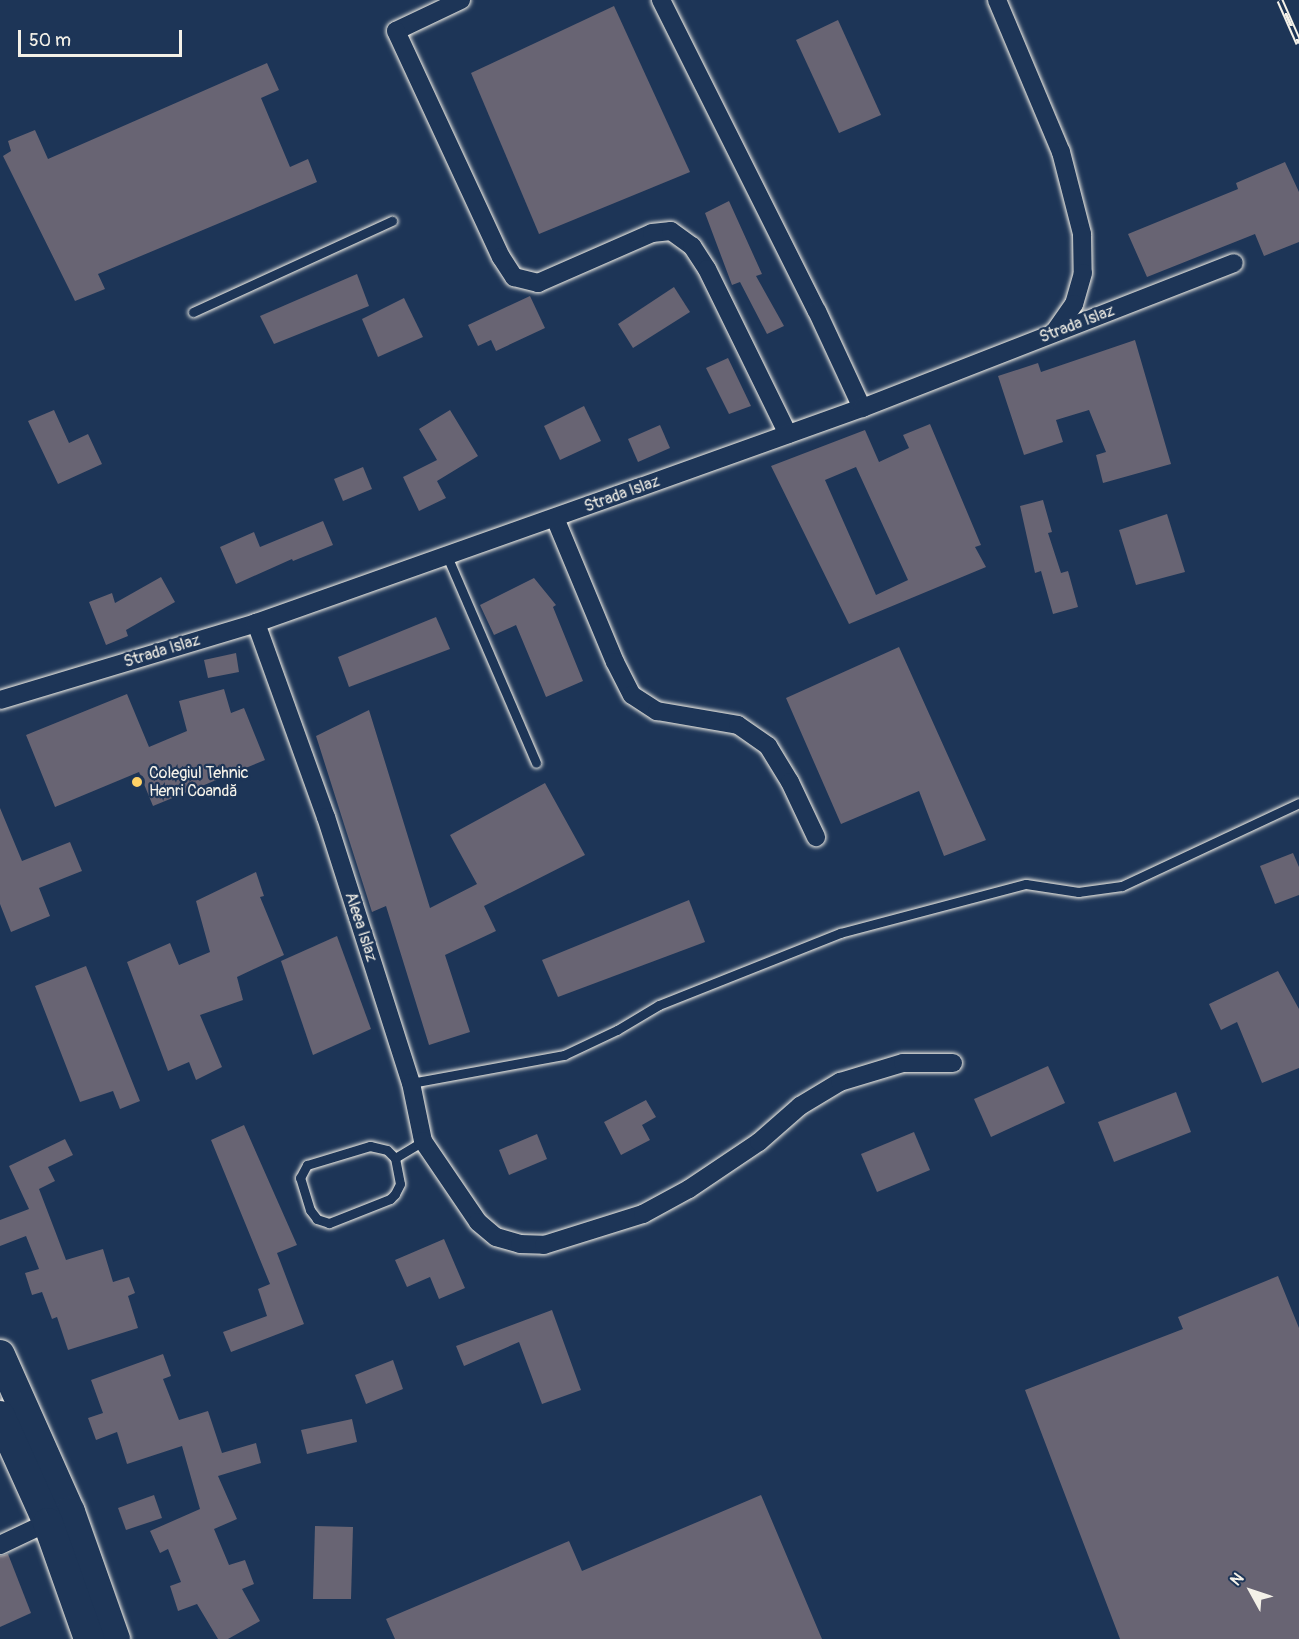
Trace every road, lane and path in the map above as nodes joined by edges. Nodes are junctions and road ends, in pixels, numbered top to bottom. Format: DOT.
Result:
graph roads {
  1 [pos="461,0"];
  2 [pos="661,0"];
  3 [pos="997,0"];
  4 [pos="392,221"];
  5 [pos="1234,263"];
  6 [pos="193,312"];
  7 [pos="1054,333"];
  8 [pos="862,408"];
  9 [pos="788,434"];
  10 [pos="555,518"];
  11 [pos="447,556"];
  12 [pos="256,623"];
  13 [pos="0,700"];
  14 [pos="536,763"];
  15 [pos="1299,803"];
  16 [pos="816,837"];
  17 [pos="953,1063"];
  18 [pos="411,1083"];
  19 [pos="423,1141"];
  20 [pos="395,1158"];
  21 [pos="0,1355"];
  22 [pos="0,1416"];
  23 [pos="59,1517"];
  24 [pos="0,1545"];
  25 [pos="89,1639"];
  26 [pos="115,1639"];
  1 -- 9 [label="street"];
  2 -- 8 [label="street"];
  3 -- 7 [label="street"];
  4 -- 6 [label="lane"];
  5 -- 7 [label="street, Strada Islaz"];
  7 -- 8 [label="street, Strada Islaz"];
  8 -- 9 [label="street, Strada Islaz"];
  9 -- 10 [label="street, Strada Islaz"];
  10 -- 11 [label="street, Strada Islaz"];
  10 -- 16 [label="street"];
  11 -- 12 [label="street, Strada Islaz"];
  11 -- 14 [label="lane"];
  12 -- 13 [label="street, Strada Islaz"];
  12 -- 18 [label="street, Aleea Islaz"];
  15 -- 18 [label="lane"];
  17 -- 19 [label="street, Aleea Islaz"];
  18 -- 19 [label="street, Aleea Islaz"];
  19 -- 20 [label="lane"];
  20 -- 20 [label="lane"];
  21 -- 23 [label="main road"];
  22 -- 23 [label="main road"];
  23 -- 24 [label="street"];
  23 -- 25 [label="main road"];
  23 -- 26 [label="main road"];
}
